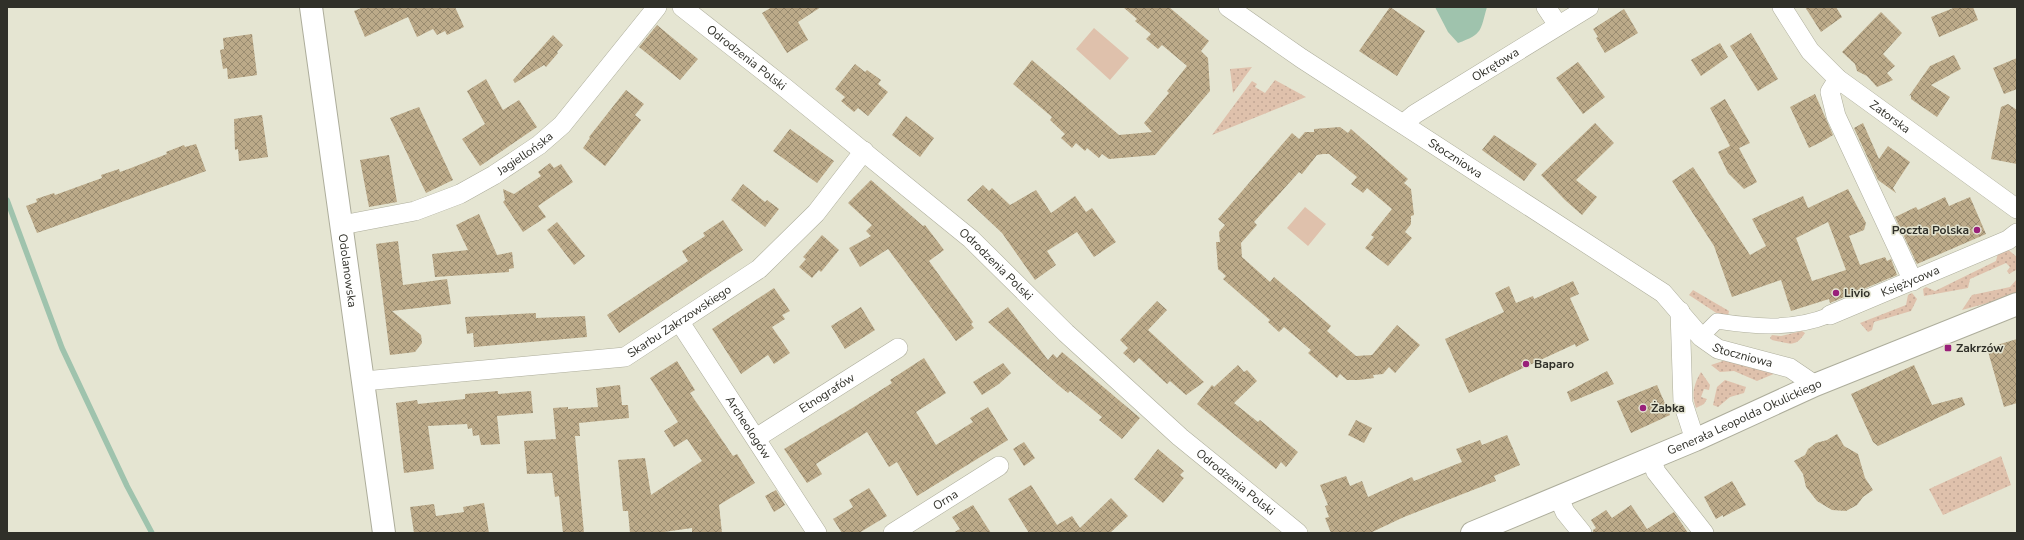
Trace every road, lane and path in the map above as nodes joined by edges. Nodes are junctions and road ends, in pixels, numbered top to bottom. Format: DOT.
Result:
graph roads {
  1 [pos="311,7"];
  2 [pos="657,7"];
  3 [pos="682,7"];
  4 [pos="1228,7"];
  5 [pos="1546,7"];
  6 [pos="1588,7"];
  7 [pos="1782,7"];
  8 [pos="1558,25"];
  9 [pos="1838,79"];
  10 [pos="1403,124"];
  11 [pos="864,151"];
  12 [pos="2017,209"];
  13 [pos="342,225"];
  14 [pos="2017,233"];
  15 [pos="1913,281"];
  16 [pos="2017,304"];
  17 [pos="1680,311"];
  18 [pos="1830,315"];
  19 [pos="679,322"];
  20 [pos="1701,337"];
  21 [pos="898,348"];
  22 [pos="364,381"];
  23 [pos="1815,385"];
  24 [pos="756,438"];
  25 [pos="1696,440"];
  26 [pos="1651,459"];
  27 [pos="999,466"];
  28 [pos="1558,498"];
  29 [pos="384,533"];
  30 [pos="817,533"];
  31 [pos="893,533"];
  32 [pos="1298,533"];
  33 [pos="1472,533"];
  34 [pos="1582,533"];
  35 [pos="1704,533"];
  1 -- 13 [label="street, Odolanowska"];
  2 -- 13 [label="street, Jagiellońska"];
  3 -- 11 [label="street, Odrodzenia Polski"];
  4 -- 10 [label="street, Stoczniowa"];
  5 -- 8 [label="street"];
  6 -- 8 [label="street, Okrętowa"];
  7 -- 9 [label="street, Zatorska"];
  8 -- 10 [label="street, Okrętowa"];
  9 -- 12 [label="street, Zatorska"];
  9 -- 15 [label="street"];
  10 -- 17 [label="street, Stoczniowa"];
  11 -- 19 [label="street, Skarbu Zakrzowskiego"];
  11 -- 32 [label="street, Odrodzenia Polski"];
  13 -- 22 [label="street, Odolanowska"];
  14 -- 15 [label="street, Księżycowa"];
  15 -- 18 [label="street, Księżycowa"];
  16 -- 23 [label="street, Generała Leopolda Okulickiego"];
  17 -- 20 [label="street, Stoczniowa"];
  17 -- 25 [label="street"];
  18 -- 20 [label="street, Księżycowa"];
  19 -- 22 [label="street, Skarbu Zakrzowskiego"];
  19 -- 24 [label="street, Archeologów"];
  20 -- 23 [label="street, Stoczniowa"];
  21 -- 24 [label="street, Etnografów"];
  22 -- 29 [label="street, Odolanowska"];
  23 -- 25 [label="street, Generała Leopolda Okulickiego"];
  24 -- 30 [label="street, Archeologów"];
  25 -- 26 [label="street, Generała Leopolda Okulickiego"];
  26 -- 28 [label="street, Generała Leopolda Okulickiego"];
  26 -- 35 [label="street"];
  27 -- 31 [label="street, Orna"];
  28 -- 33 [label="street, Generała Leopolda Okulickiego"];
  28 -- 34 [label="street"];
}
